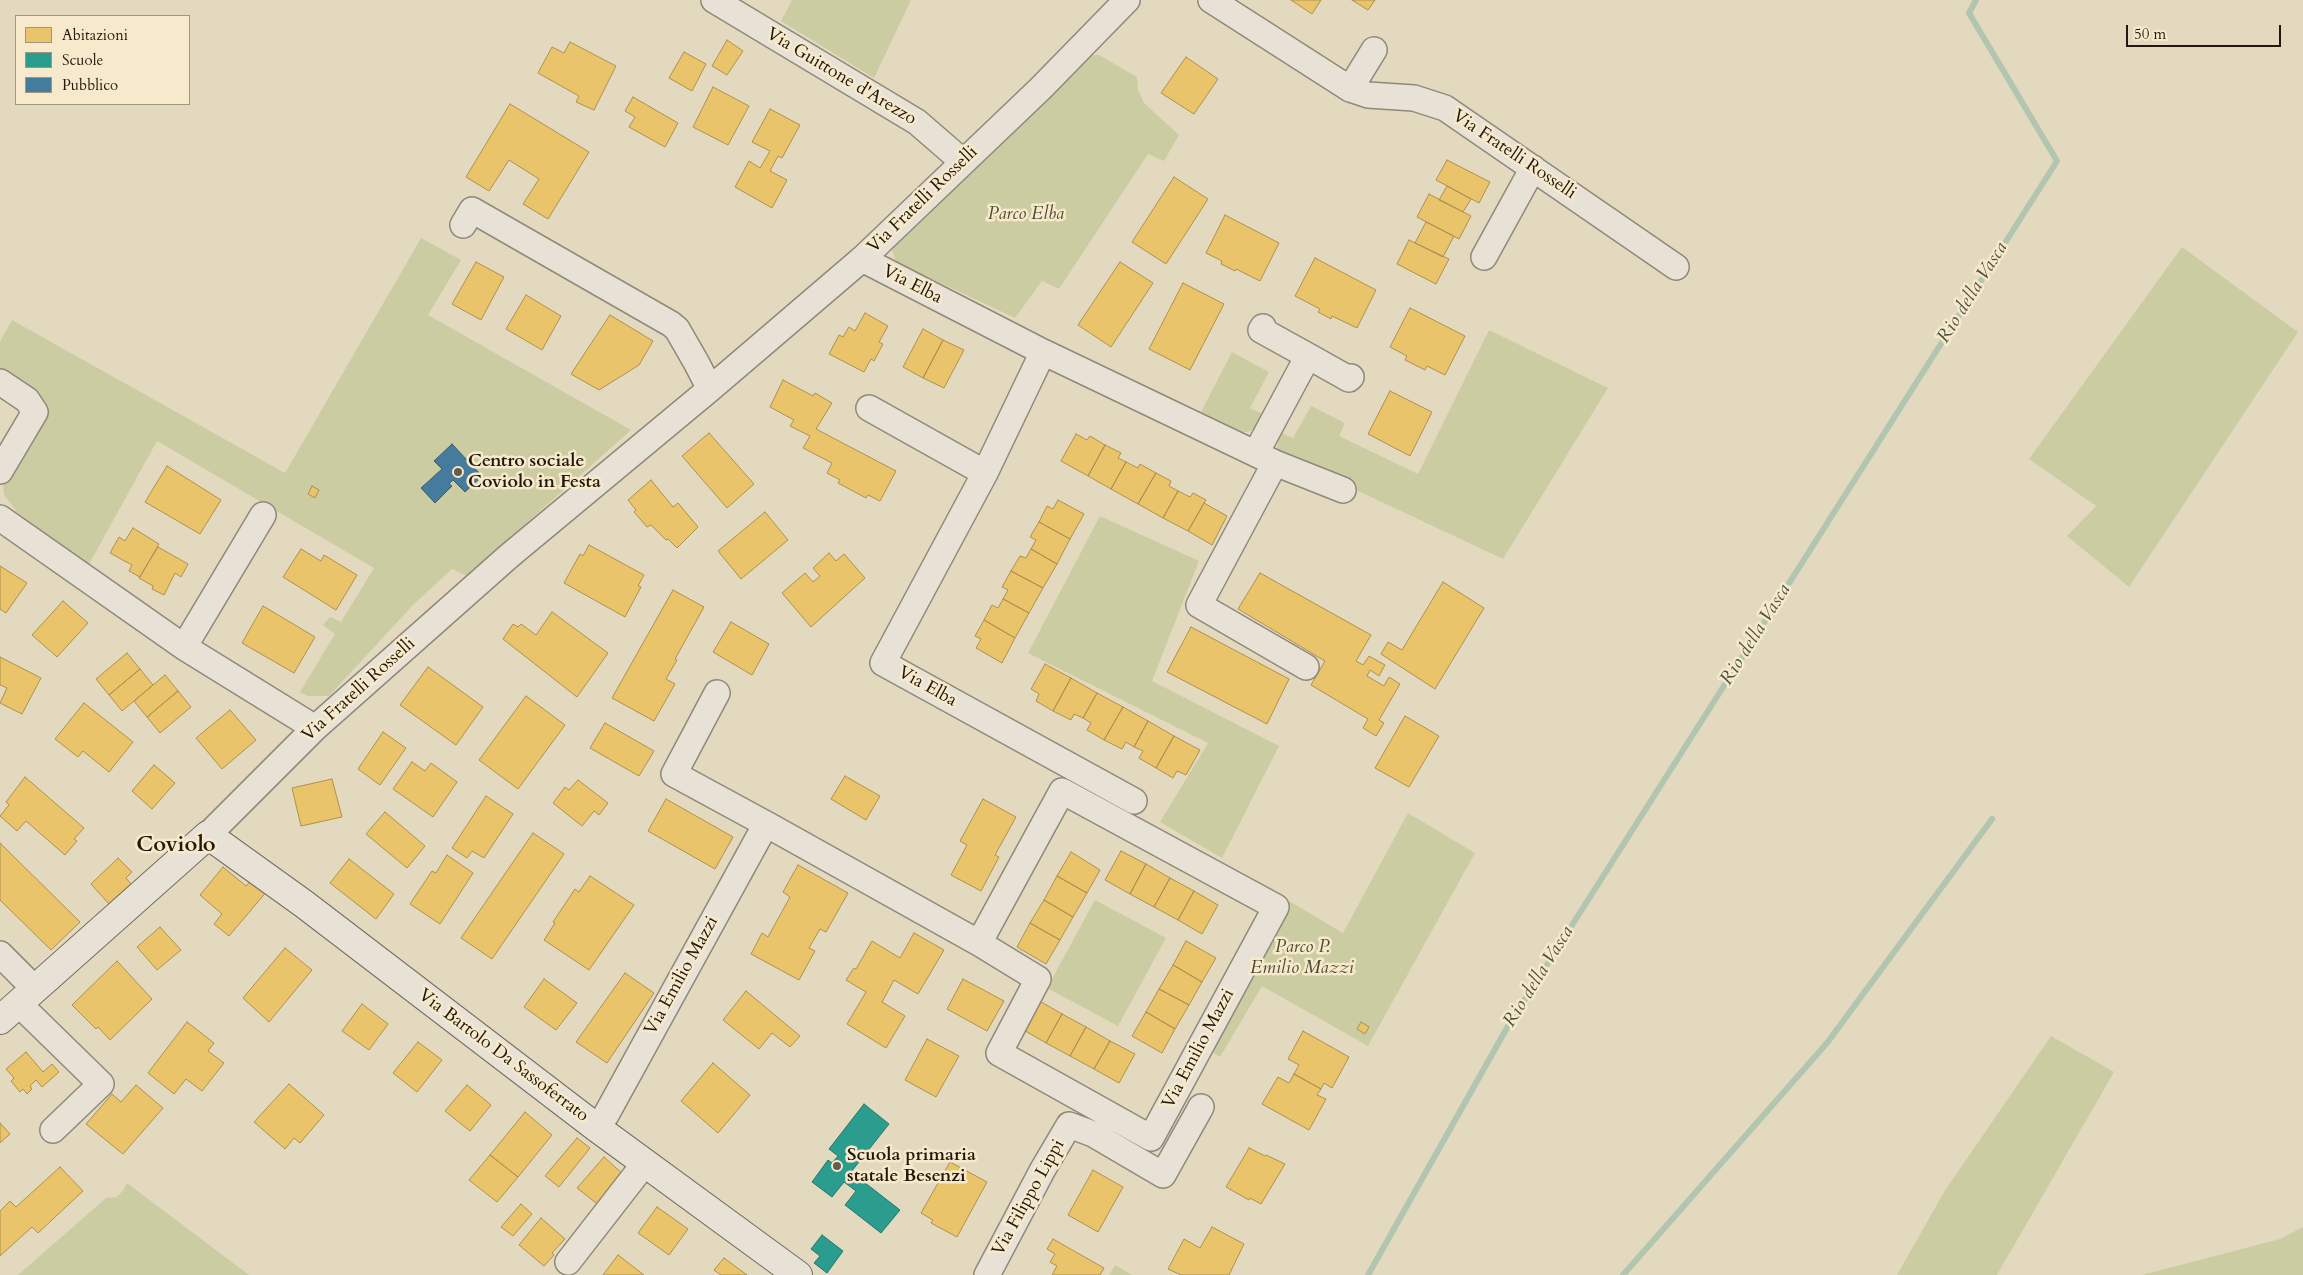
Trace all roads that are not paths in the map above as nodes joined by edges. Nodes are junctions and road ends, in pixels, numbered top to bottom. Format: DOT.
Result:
graph roads {
  1 [pos="714,0"];
  2 [pos="1127,0"];
  3 [pos="1211,0"];
  4 [pos="1374,50"];
  5 [pos="1350,89"];
  6 [pos="962,162"];
  7 [pos="1534,168"];
  8 [pos="463,225"];
  9 [pos="1484,257"];
  10 [pos="862,259"];
  11 [pos="1676,267"];
  12 [pos="1263,327"];
  13 [pos="1043,352"];
  14 [pos="1308,356"];
  15 [pos="1351,377"];
  16 [pos="0,382"];
  17 [pos="710,389"];
  18 [pos="869,408"];
  19 [pos="1266,458"];
  20 [pos="0,471"];
  21 [pos="985,473"];
  22 [pos="1343,490"];
  23 [pos="262,515"];
  24 [pos="0,518"];
  25 [pos="184,647"];
  26 [pos="1306,667"];
  27 [pos="716,693"];
  28 [pos="315,728"];
  29 [pos="1134,801"];
  30 [pos="766,824"];
  31 [pos="208,836"];
  32 [pos="979,943"];
  33 [pos="0,954"];
  34 [pos="18,1004"];
  35 [pos="1201,1107"];
  36 [pos="598,1128"];
  37 [pos="53,1130"];
  38 [pos="646,1163"];
  39 [pos="568,1262"];
  40 [pos="798,1275"];
  41 [pos="987,1275"];
  1 -- 6 [label="street, Via Guittone d'Arezzo"];
  2 -- 6 [label="street, Via Fratelli Rosselli"];
  3 -- 5 [label="street, Via Fratelli Rosselli"];
  4 -- 5 [label="street"];
  5 -- 7 [label="street, Via Fratelli Rosselli"];
  6 -- 10 [label="street, Via Fratelli Rosselli"];
  7 -- 9 [label="street"];
  7 -- 11 [label="street, Via Fratelli Rosselli"];
  8 -- 17 [label="street"];
  10 -- 13 [label="street, Via Elba"];
  10 -- 17 [label="street, Via Fratelli Rosselli"];
  12 -- 14 [label="street"];
  13 -- 19 [label="street, Via Elba"];
  13 -- 21 [label="street, Via Elba"];
  14 -- 15 [label="street"];
  14 -- 19 [label="street"];
  16 -- 20 [label="street"];
  17 -- 28 [label="street, Via Fratelli Rosselli"];
  18 -- 21 [label="street"];
  19 -- 22 [label="street, Via Elba"];
  19 -- 26 [label="street"];
  21 -- 29 [label="street, Via Elba"];
  23 -- 25 [label="street"];
  24 -- 25 [label="street"];
  25 -- 28 [label="street"];
  27 -- 30 [label="street, Via Emilio Mazzi"];
  28 -- 31 [label="street, Via Fratelli Rosselli"];
  30 -- 32 [label="street, Via Emilio Mazzi"];
  30 -- 36 [label="street, Via Emilio Mazzi"];
  31 -- 34 [label="street, Via Fratelli Rosselli"];
  31 -- 36 [label="street, Via Bartolo Da Sassoferrato"];
  32 -- 32 [label="street, Via Emilio Mazzi"];
  33 -- 34 [label="street"];
  34 -- 37 [label="street"];
  35 -- 41 [label="street, Via Filippo Lippi"];
  36 -- 38 [label="street, Via Bartolo Da Sassoferrato"];
  38 -- 39 [label="street"];
  38 -- 40 [label="street, Via Bartolo Da Sassoferrato"];
}
